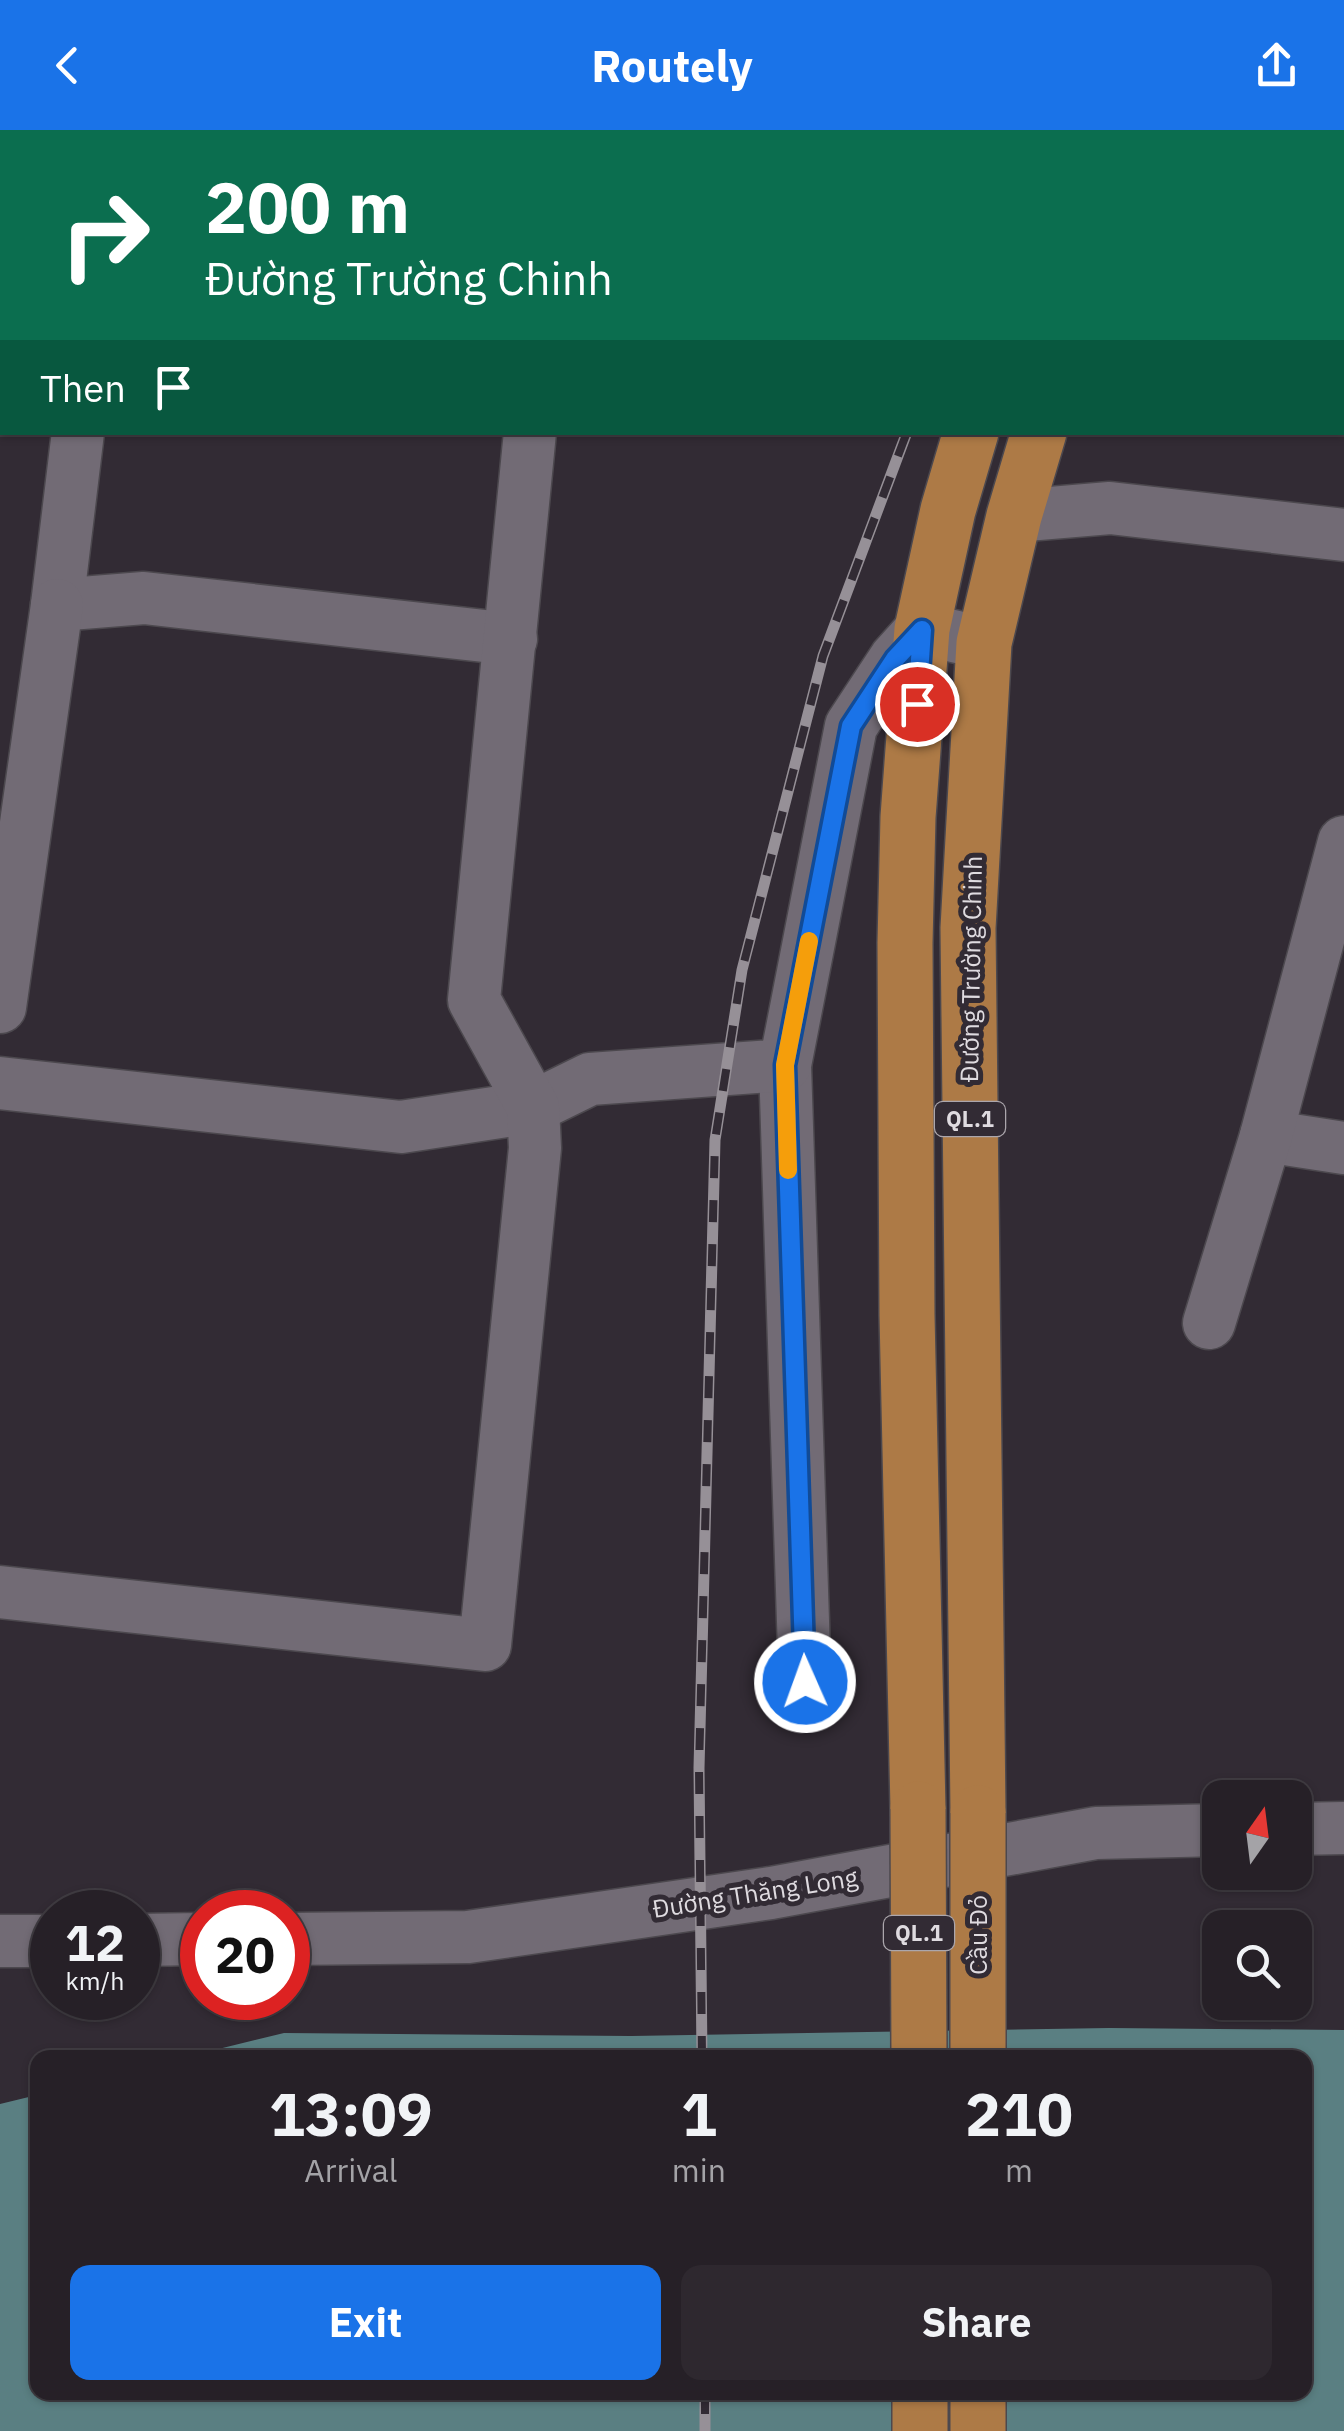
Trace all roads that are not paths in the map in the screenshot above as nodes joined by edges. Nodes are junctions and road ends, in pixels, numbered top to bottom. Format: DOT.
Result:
graph roads {
  1 [pos="78,435"];
  2 [pos="530,435"];
  3 [pos="969,435"];
  4 [pos="1037,435"];
  5 [pos="1014,516"];
  6 [pos="1344,535"];
  7 [pos="57,605"];
  8 [pos="922,630"];
  9 [pos="511,639"];
  10 [pos="984,643"];
  11 [pos="1344,842"];
  12 [pos="0,1007"];
  13 [pos="785,1065"];
  14 [pos="0,1083"];
  15 [pos="533,1107"];
  16 [pos="1266,1136"];
  17 [pos="1344,1148"];
  18 [pos="1209,1323"];
  19 [pos="0,1592"];
  20 [pos="805,1682"];
  21 [pos="978,1812"];
  22 [pos="1344,1828"];
  23 [pos="1312,1829"];
  24 [pos="1202,1830"];
  25 [pos="310,1938"];
  26 [pos="30,1940"];
  27 [pos="0,1941"];
  28 [pos="919,2050"];
  29 [pos="978,2050"];
  30 [pos="920,2400"];
  31 [pos="978,2400"];
  32 [pos="920,2431"];
  33 [pos="978,2431"];
  1 -- 7 [label="street"];
  2 -- 9 [label="street"];
  3 -- 8 [label="highway, QL.1"];
  4 -- 5 [label="highway, Đường Trường Chinh / QL.1"];
  5 -- 6 [label="street"];
  5 -- 10 [label="highway, Đường Trường Chinh / QL.1"];
  7 -- 9 [label="street"];
  7 -- 12 [label="street"];
  8 -- 10 [label="street"];
  8 -- 13 [label="street"];
  8 -- 28 [label="highway, QL.1, bridge"];
  9 -- 15 [label="street"];
  10 -- 21 [label="highway, Đường Trường Chinh / QL.1"];
  11 -- 16 [label="street"];
  13 -- 15 [label="street"];
  13 -- 20 [label="street"];
  14 -- 15 [label="street"];
  15 -- 19 [label="street"];
  16 -- 17 [label="street"];
  16 -- 18 [label="street"];
  21 -- 29 [label="highway, Cầu Đỏ / QL.1, bridge"];
  22 -- 23 [label="street"];
  24 -- 25 [label="street, Đường Thăng Long"];
  26 -- 27 [label="street"];
  30 -- 32 [label="highway"];
  31 -- 33 [label="highway"];
}
